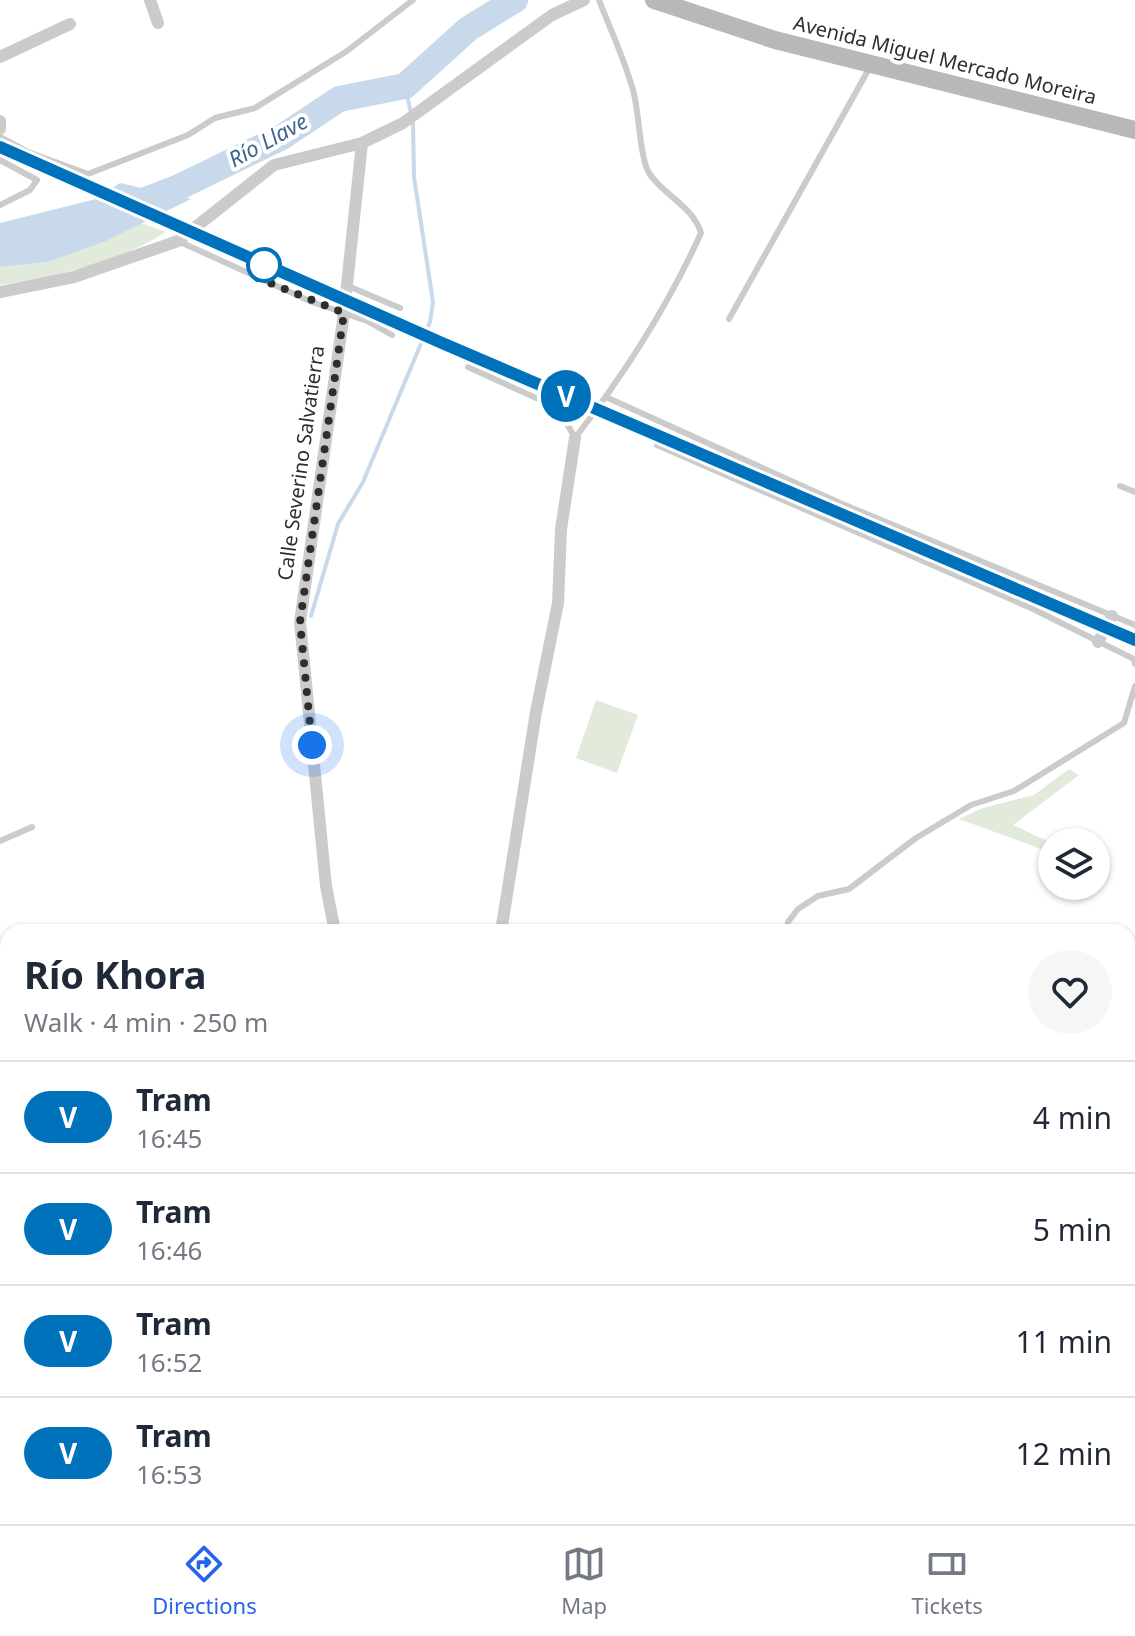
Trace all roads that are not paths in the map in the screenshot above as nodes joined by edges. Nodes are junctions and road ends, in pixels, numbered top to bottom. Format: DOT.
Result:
graph roads {
  1 [pos="150,0"];
  2 [pos="413,0"];
  3 [pos="584,0"];
  4 [pos="599,0"];
  5 [pos="654,0"];
  6 [pos="158,23"];
  7 [pos="70,24"];
  8 [pos="0,57"];
  9 [pos="872,64"];
  10 [pos="0,121"];
  11 [pos="0,129"];
  12 [pos="1135,130"];
  13 [pos="0,137"];
  14 [pos="362,143"];
  15 [pos="0,160"];
  16 [pos="0,205"];
  17 [pos="178,241"];
  18 [pos="348,286"];
  19 [pos="0,292"];
  20 [pos="400,308"];
  21 [pos="344,313"];
  22 [pos="729,319"];
  23 [pos="392,335"];
  24 [pos="468,367"];
  25 [pos="608,398"];
  26 [pos="575,438"];
  27 [pos="657,445"];
  28 [pos="1120,486"];
  29 [pos="1135,492"];
  30 [pos="1112,616"];
  31 [pos="1135,625"];
  32 [pos="1098,642"];
  33 [pos="1135,664"];
  34 [pos="1135,686"];
  35 [pos="32,827"];
  36 [pos="0,841"];
  37 [pos="333,924"];
  38 [pos="502,924"];
  39 [pos="788,924"];
  1 -- 6 [label="street"];
  2 -- 13 [label="lane"];
  3 -- 14 [label="street"];
  4 -- 25 [label="lane"];
  5 -- 9 [label="main road, Avenida Miguel Mercado Moreira"];
  7 -- 8 [label="street"];
  9 -- 12 [label="main road, Avenida Miguel Mercado Moreira"];
  9 -- 22 [label="lane"];
  10 -- 11 [label="street"];
  14 -- 17 [label="street"];
  14 -- 18 [label="street, Calle Severino Salvatierra"];
  15 -- 16 [label="lane"];
  17 -- 19 [label="street"];
  17 -- 21 [label="lane"];
  18 -- 20 [label="lane"];
  18 -- 21 [label="street, Calle Severino Salvatierra"];
  21 -- 23 [label="lane"];
  21 -- 37 [label="street, Calle Severino Salvatierra"];
  24 -- 26 [label="lane"];
  25 -- 26 [label="lane"];
  25 -- 30 [label="lane"];
  26 -- 38 [label="street"];
  27 -- 32 [label="lane"];
  28 -- 29 [label="lane"];
  30 -- 31 [label="lane"];
  30 -- 32 [label="street"];
  32 -- 33 [label="lane"];
  34 -- 39 [label="lane"];
  35 -- 36 [label="lane"];
}
